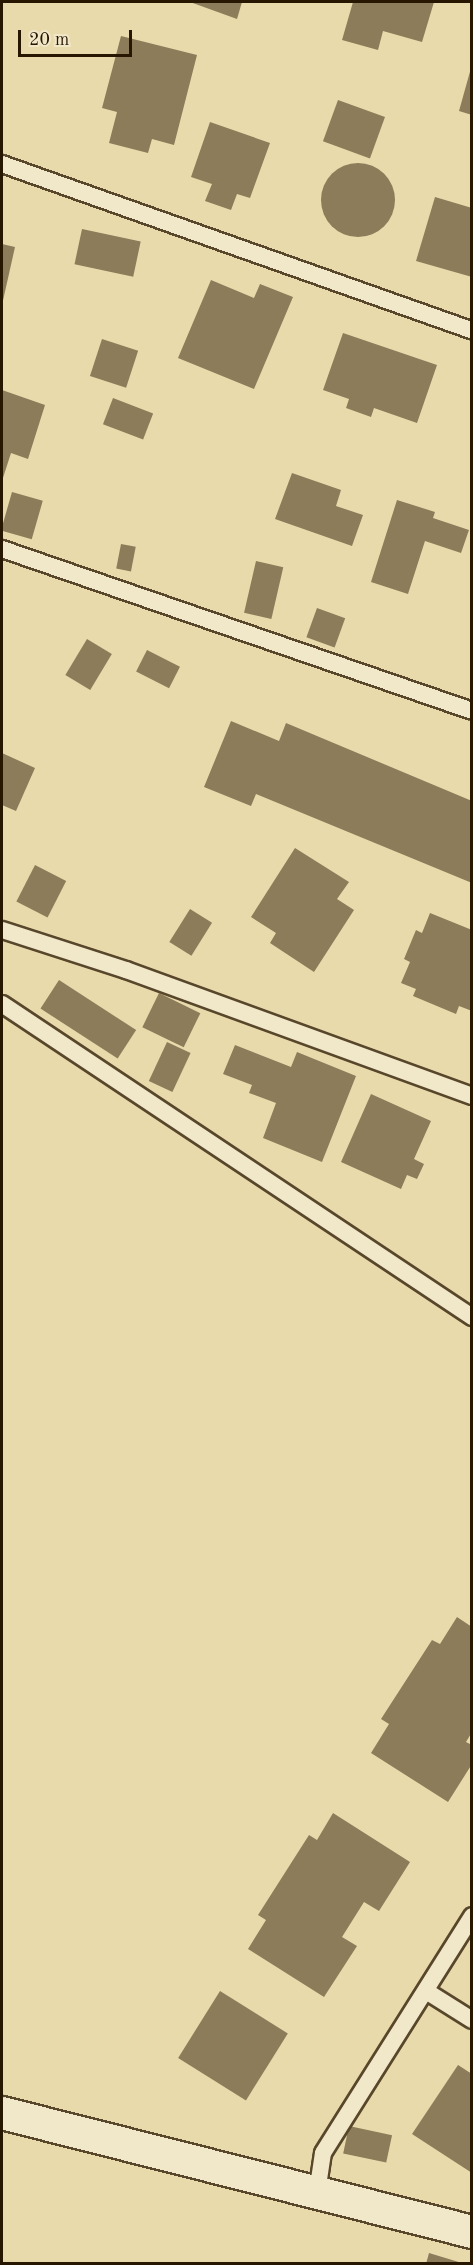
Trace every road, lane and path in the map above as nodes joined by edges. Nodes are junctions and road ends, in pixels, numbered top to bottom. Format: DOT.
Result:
graph roads {
  1 [pos="2,164"];
  2 [pos="471,330"];
  3 [pos="2,549"];
  4 [pos="471,711"];
  5 [pos="2,930"];
  6 [pos="2,1004"];
  7 [pos="471,1096"];
  8 [pos="471,1317"];
  9 [pos="471,1916"];
  10 [pos="426,1990"];
  11 [pos="471,2020"];
  12 [pos="2,2114"];
  13 [pos="317,2193"];
  14 [pos="471,2232"];
  1 -- 2 [label="lane"];
  3 -- 4 [label="lane"];
  5 -- 7 [label="lane"];
  6 -- 8 [label="lane"];
  9 -- 10 [label="lane"];
  10 -- 11 [label="lane"];
  10 -- 13 [label="lane"];
  12 -- 13 [label="street"];
  13 -- 14 [label="street"];
}
